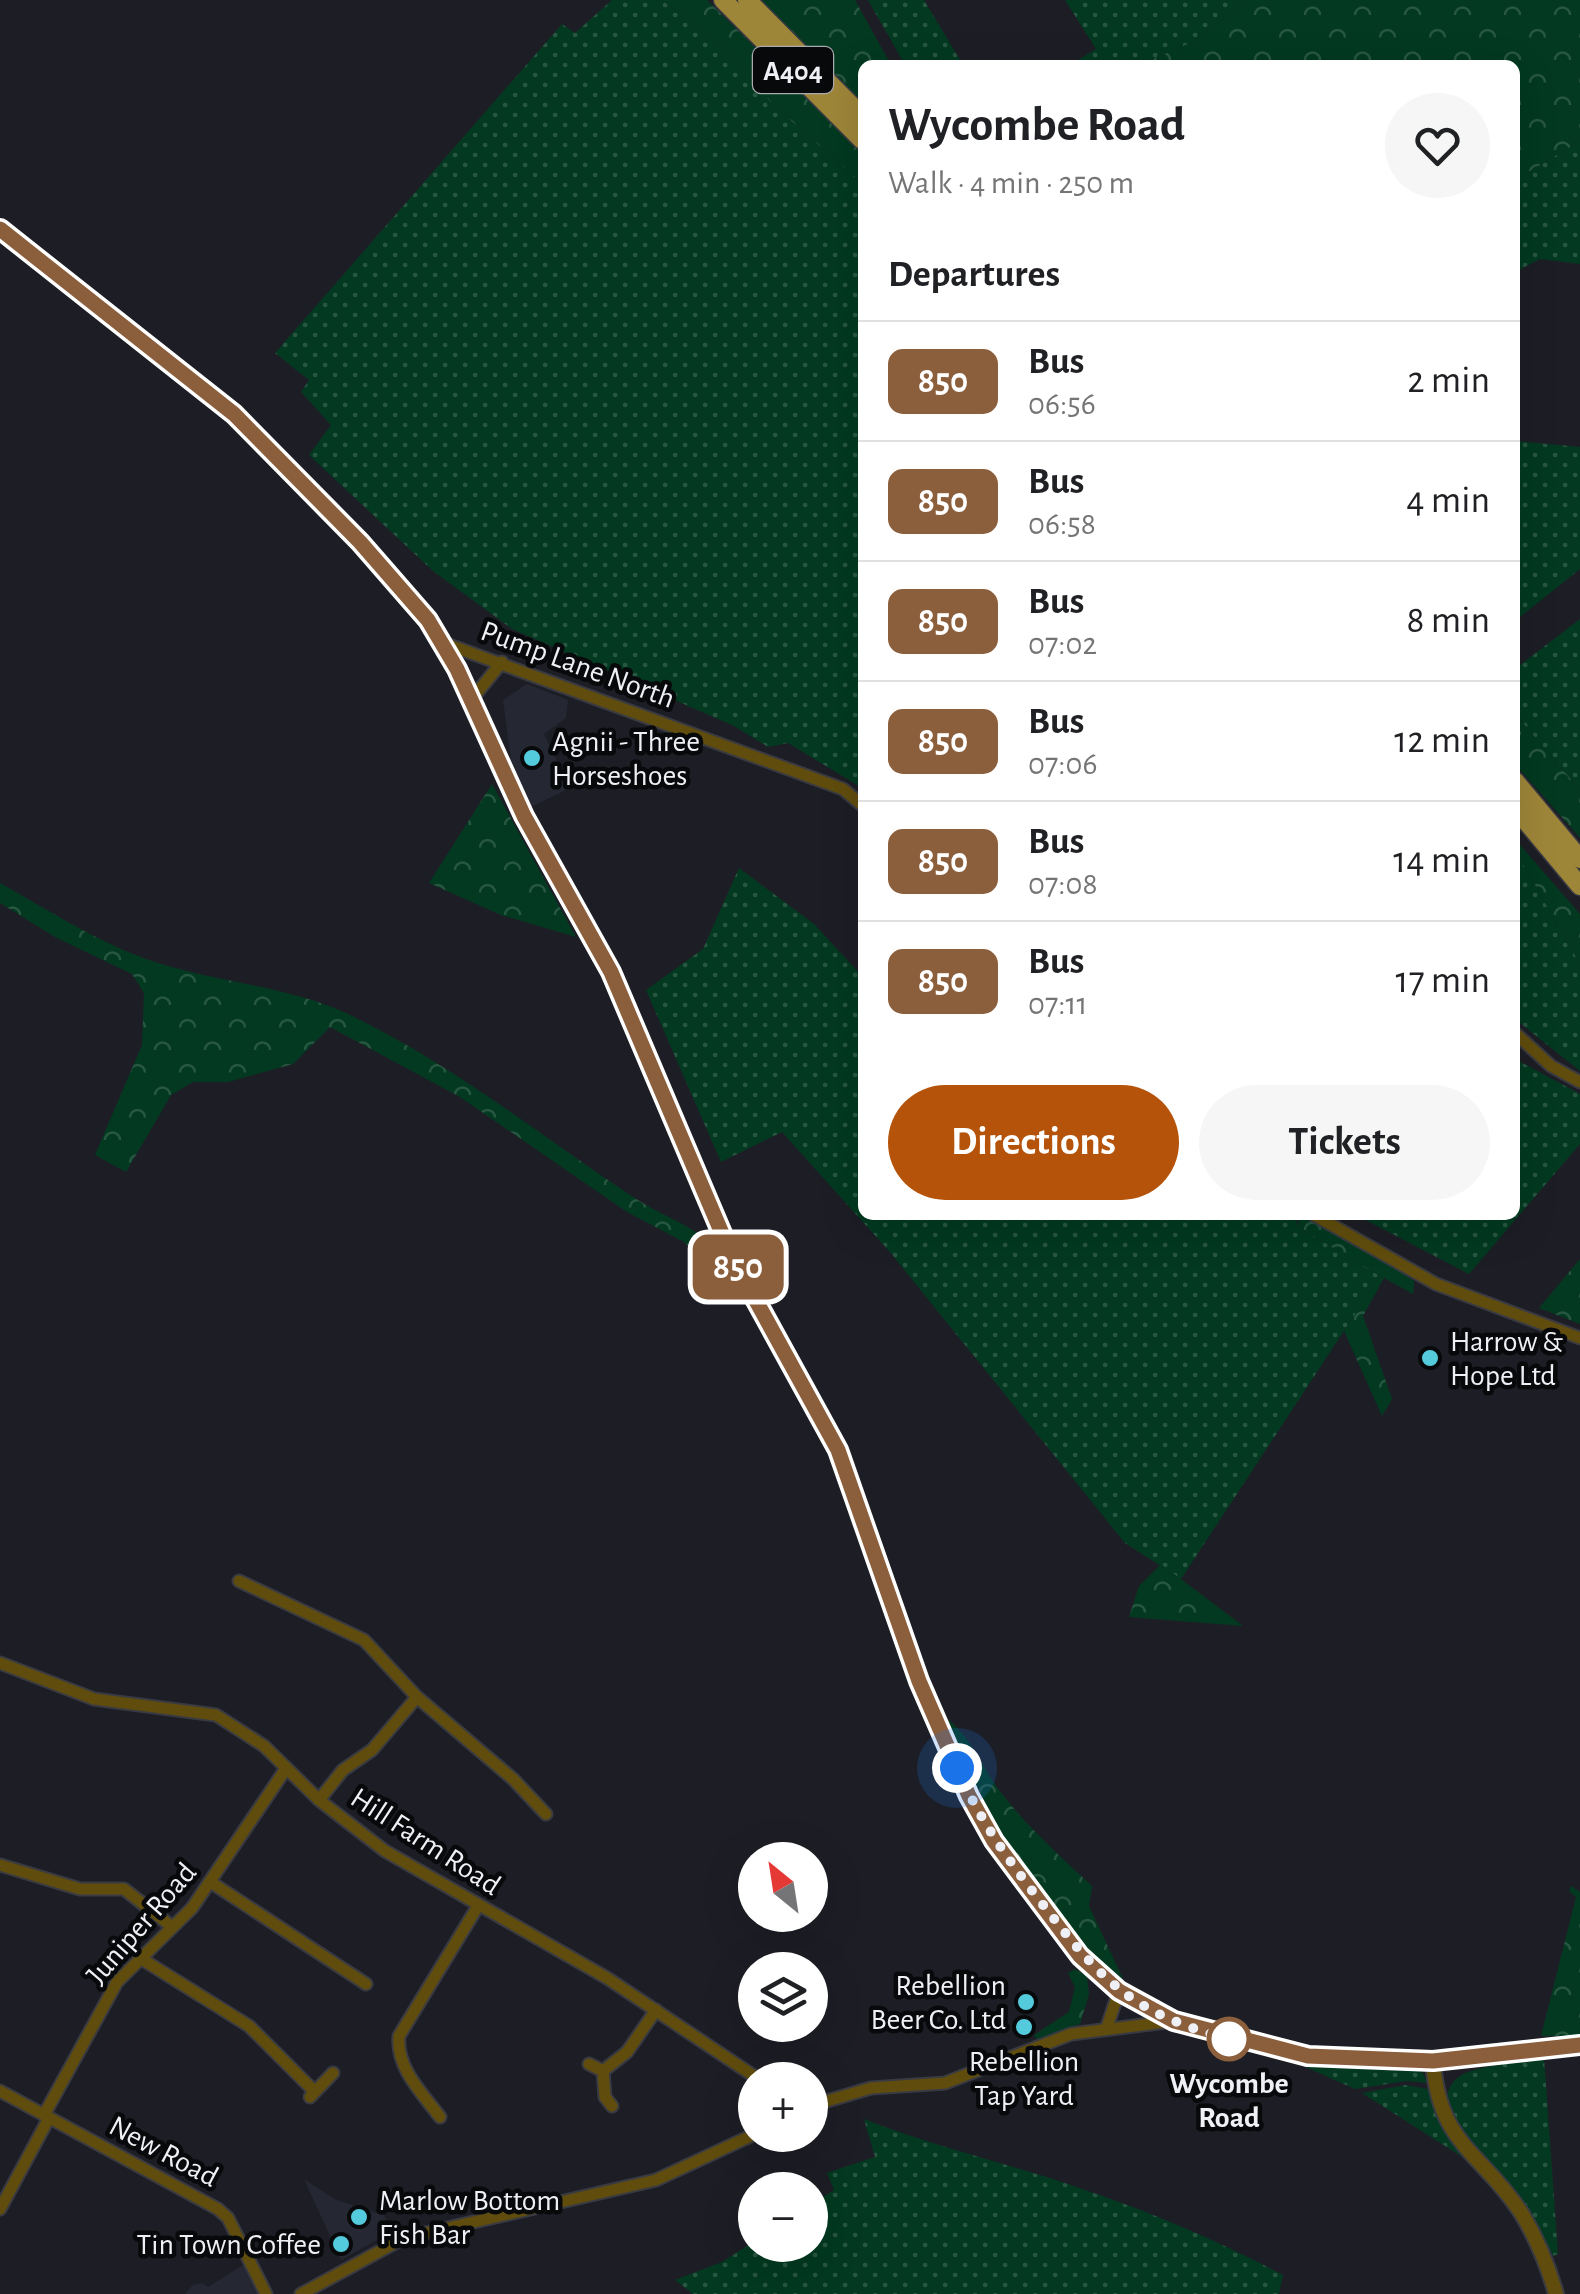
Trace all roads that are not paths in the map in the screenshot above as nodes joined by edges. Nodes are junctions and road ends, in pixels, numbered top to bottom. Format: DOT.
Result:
graph roads {
  1 [pos="723,0"];
  2 [pos="747,0"];
  3 [pos="858,112"];
  4 [pos="858,136"];
  5 [pos="0,229"];
  6 [pos="441,642"];
  7 [pos="502,662"];
  8 [pos="471,700"];
  9 [pos="1520,787"];
  10 [pos="858,801"];
  11 [pos="1520,814"];
  12 [pos="1580,859"];
  13 [pos="1580,886"];
  14 [pos="1520,1038"];
  15 [pos="1580,1082"];
  16 [pos="1323,1220"];
  17 [pos="1580,1338"];
  18 [pos="244,1586"];
  19 [pos="0,1662"];
  20 [pos="418,1697"];
  21 [pos="285,1770"];
  22 [pos="320,1800"];
  23 [pos="539,1812"];
  24 [pos="0,1865"];
  25 [pos="212,1882"];
  26 [pos="478,1906"];
  27 [pos="171,1926"];
  28 [pos="140,1958"];
  29 [pos="366,1984"];
  30 [pos="1119,1991"];
  31 [pos="656,2010"];
  32 [pos="1174,2021"];
  33 [pos="1107,2026"];
  34 [pos="1580,2046"];
  35 [pos="1433,2061"];
  36 [pos="589,2064"];
  37 [pos="738,2065"];
  38 [pos="602,2071"];
  39 [pos="333,2072"];
  40 [pos="0,2091"];
  41 [pos="828,2101"];
  42 [pos="612,2106"];
  43 [pos="47,2117"];
  44 [pos="440,2117"];
  45 [pos="738,2142"];
  46 [pos="0,2209"];
  47 [pos="266,2294"];
  48 [pos="301,2294"];
  49 [pos="1556,2294"];
  1 -- 4 [label="highway, A404"];
  2 -- 3 [label="highway, A404"];
  5 -- 6 [label="street"];
  6 -- 7 [label="street, Pump Lane North"];
  6 -- 8 [label="street"];
  7 -- 8 [label="street"];
  7 -- 10 [label="street, Pump Lane North"];
  8 -- 30 [label="street"];
  9 -- 12 [label="highway"];
  11 -- 13 [label="highway"];
  14 -- 15 [label="street"];
  16 -- 17 [label="street"];
  18 -- 20 [label="street"];
  19 -- 21 [label="street, Hill Farm Road"];
  20 -- 22 [label="street"];
  20 -- 23 [label="street"];
  21 -- 22 [label="street, Hill Farm Road"];
  21 -- 25 [label="street, Juniper Road"];
  22 -- 26 [label="street, Hill Farm Road"];
  24 -- 27 [label="street"];
  25 -- 27 [label="street, Juniper Road"];
  25 -- 29 [label="street"];
  26 -- 31 [label="street, Hill Farm Road"];
  26 -- 44 [label="street"];
  27 -- 28 [label="street, Juniper Road"];
  28 -- 39 [label="street"];
  28 -- 43 [label="street, Juniper Road"];
  30 -- 32 [label="street"];
  30 -- 33 [label="street"];
  31 -- 37 [label="street, Hill Farm Road"];
  31 -- 38 [label="street"];
  32 -- 33 [label="street"];
  32 -- 35 [label="street"];
  33 -- 41 [label="street"];
  34 -- 35 [label="street"];
  35 -- 49 [label="street"];
  36 -- 38 [label="street"];
  38 -- 42 [label="street"];
  40 -- 43 [label="street, New Road"];
  43 -- 46 [label="street, Juniper Road"];
  43 -- 47 [label="street, New Road"];
  45 -- 48 [label="street"];
}
